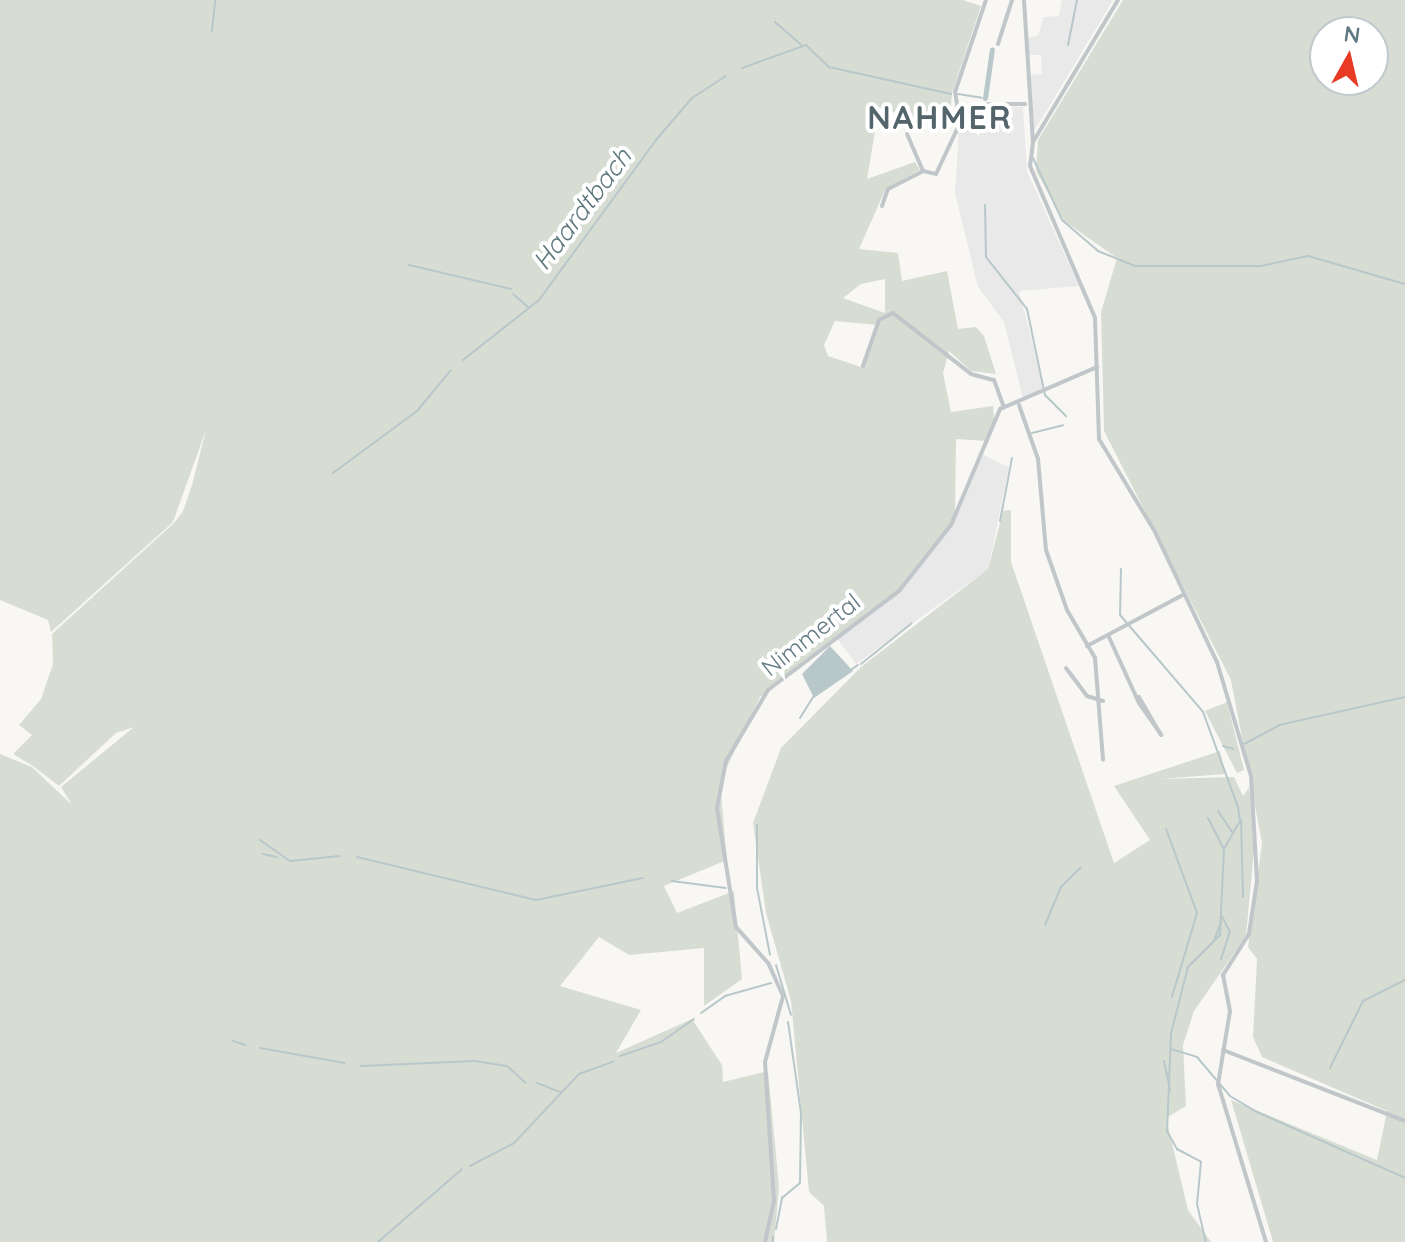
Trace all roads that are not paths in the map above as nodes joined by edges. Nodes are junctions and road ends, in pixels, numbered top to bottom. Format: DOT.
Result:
graph roads {
  1 [pos="986,0"];
  2 [pos="1012,0"];
  3 [pos="1024,0"];
  4 [pos="1118,0"];
  5 [pos="998,44"];
  6 [pos="1025,104"];
  7 [pos="960,123"];
  8 [pos="907,134"];
  9 [pos="1033,142"];
  10 [pos="923,171"];
  11 [pos="882,206"];
  12 [pos="863,366"];
  13 [pos="1097,367"];
  14 [pos="1019,405"];
  15 [pos="1004,407"];
  16 [pos="1183,595"];
  17 [pos="1108,635"];
  18 [pos="1087,646"];
  19 [pos="1066,668"];
  20 [pos="1139,697"];
  21 [pos="1103,701"];
  22 [pos="1103,760"];
  23 [pos="1223,1050"];
  24 [pos="1405,1121"];
  25 [pos="765,1242"];
  26 [pos="1266,1242"];
  1 -- 7 [label="street"];
  2 -- 5 [label="street"];
  3 -- 6 [label="street"];
  4 -- 9 [label="street"];
  6 -- 7 [label="street"];
  6 -- 9 [label="street"];
  7 -- 10 [label="street"];
  8 -- 10 [label="street"];
  9 -- 13 [label="street"];
  10 -- 11 [label="street"];
  12 -- 15 [label="street"];
  13 -- 14 [label="street"];
  13 -- 16 [label="street"];
  14 -- 15 [label="street"];
  14 -- 18 [label="street"];
  15 -- 25 [label="street, Nimmertal"];
  16 -- 17 [label="street"];
  16 -- 23 [label="street"];
  17 -- 18 [label="street"];
  17 -- 20 [label="street"];
  18 -- 21 [label="street"];
  19 -- 21 [label="street"];
  20 -- 20 [label="street"];
  21 -- 22 [label="street"];
  23 -- 24 [label="street"];
  23 -- 26 [label="street"];
}
